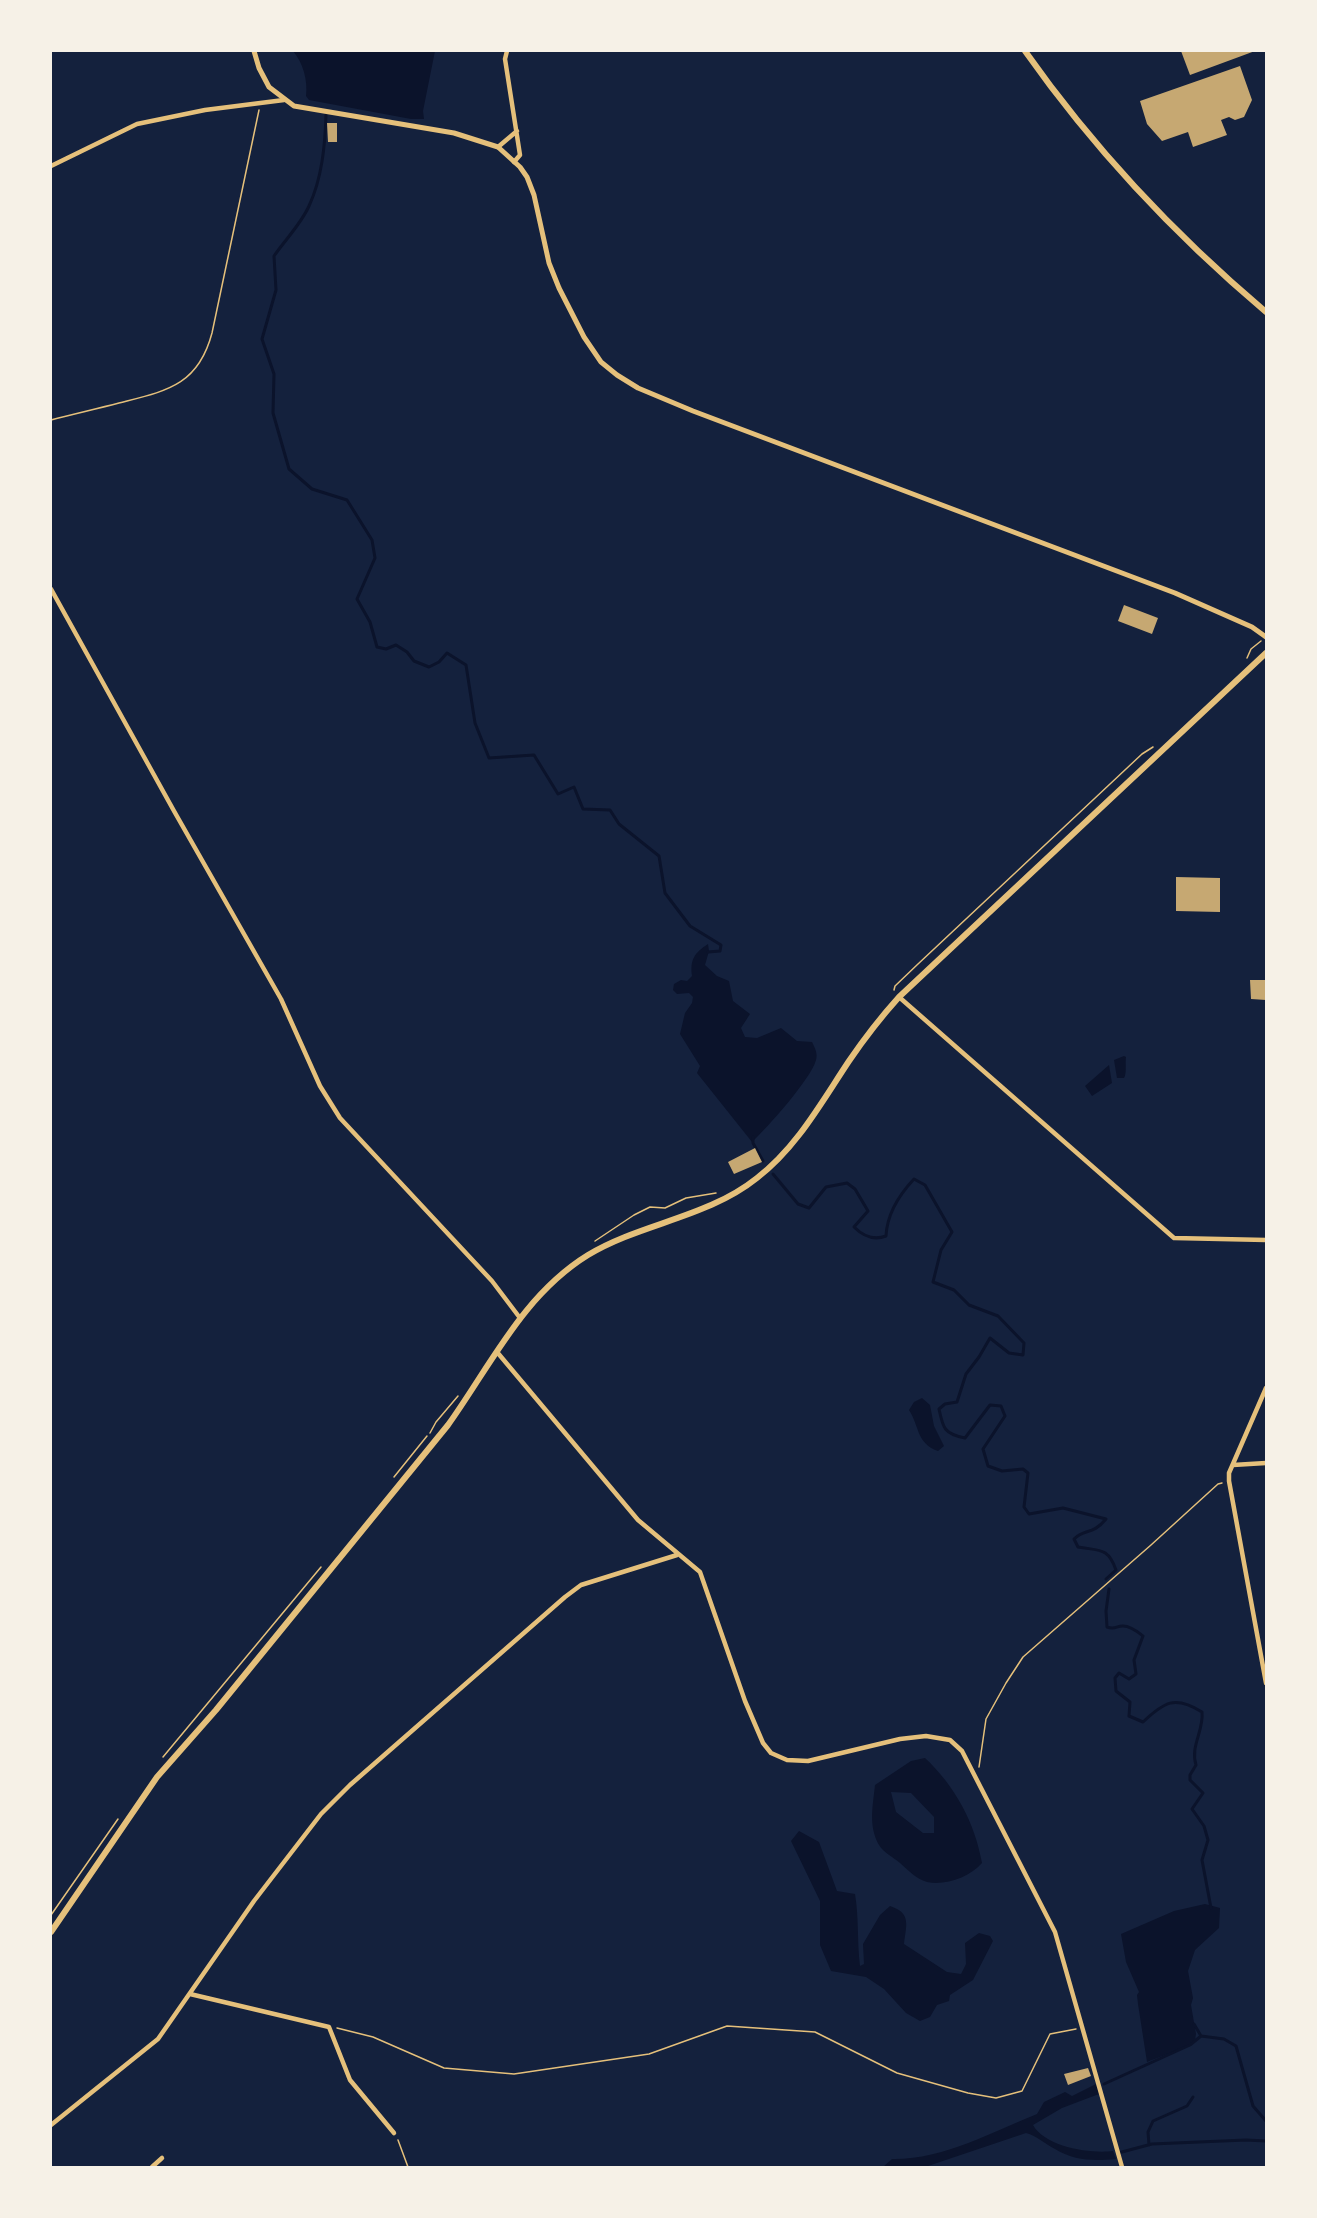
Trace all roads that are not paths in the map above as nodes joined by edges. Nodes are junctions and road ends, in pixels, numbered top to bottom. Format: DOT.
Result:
graph roads {
  1 [pos="255,51"];
  2 [pos="507,51"];
  3 [pos="1025,51"];
  4 [pos="284,100"];
  5 [pos="517,131"];
  6 [pos="498,147"];
  7 [pos="514,162"];
  8 [pos="51,166"];
  9 [pos="1266,312"];
  10 [pos="51,589"];
  11 [pos="1266,637"];
  12 [pos="1266,653"];
  13 [pos="896,995"];
  14 [pos="1266,1239"];
  15 [pos="520,1318"];
  16 [pos="497,1352"];
  17 [pos="1266,1388"];
  18 [pos="1266,1463"];
  19 [pos="1233,1464"];
  20 [pos="677,1555"];
  21 [pos="1266,1683"];
  22 [pos="51,1932"];
  23 [pos="190,1994"];
  24 [pos="51,2125"];
  25 [pos="394,2133"];
  26 [pos="162,2158"];
  27 [pos="152,2167"];
  28 [pos="1122,2167"];
  1 -- 4 [label="street"];
  2 -- 5 [label="street"];
  3 -- 9 [label="main road"];
  4 -- 6 [label="street"];
  4 -- 8 [label="street"];
  5 -- 6 [label="street"];
  5 -- 7 [label="street"];
  6 -- 7 [label="street"];
  7 -- 11 [label="street"];
  10 -- 15 [label="street"];
  12 -- 13 [label="main road"];
  13 -- 14 [label="street"];
  13 -- 15 [label="main road"];
  15 -- 16 [label="main road"];
  16 -- 20 [label="street"];
  16 -- 22 [label="main road"];
  17 -- 19 [label="street"];
  18 -- 19 [label="street"];
  19 -- 21 [label="street"];
  20 -- 23 [label="street"];
  20 -- 28 [label="street"];
  23 -- 24 [label="street"];
  23 -- 25 [label="street"];
  26 -- 27 [label="street"];
}
